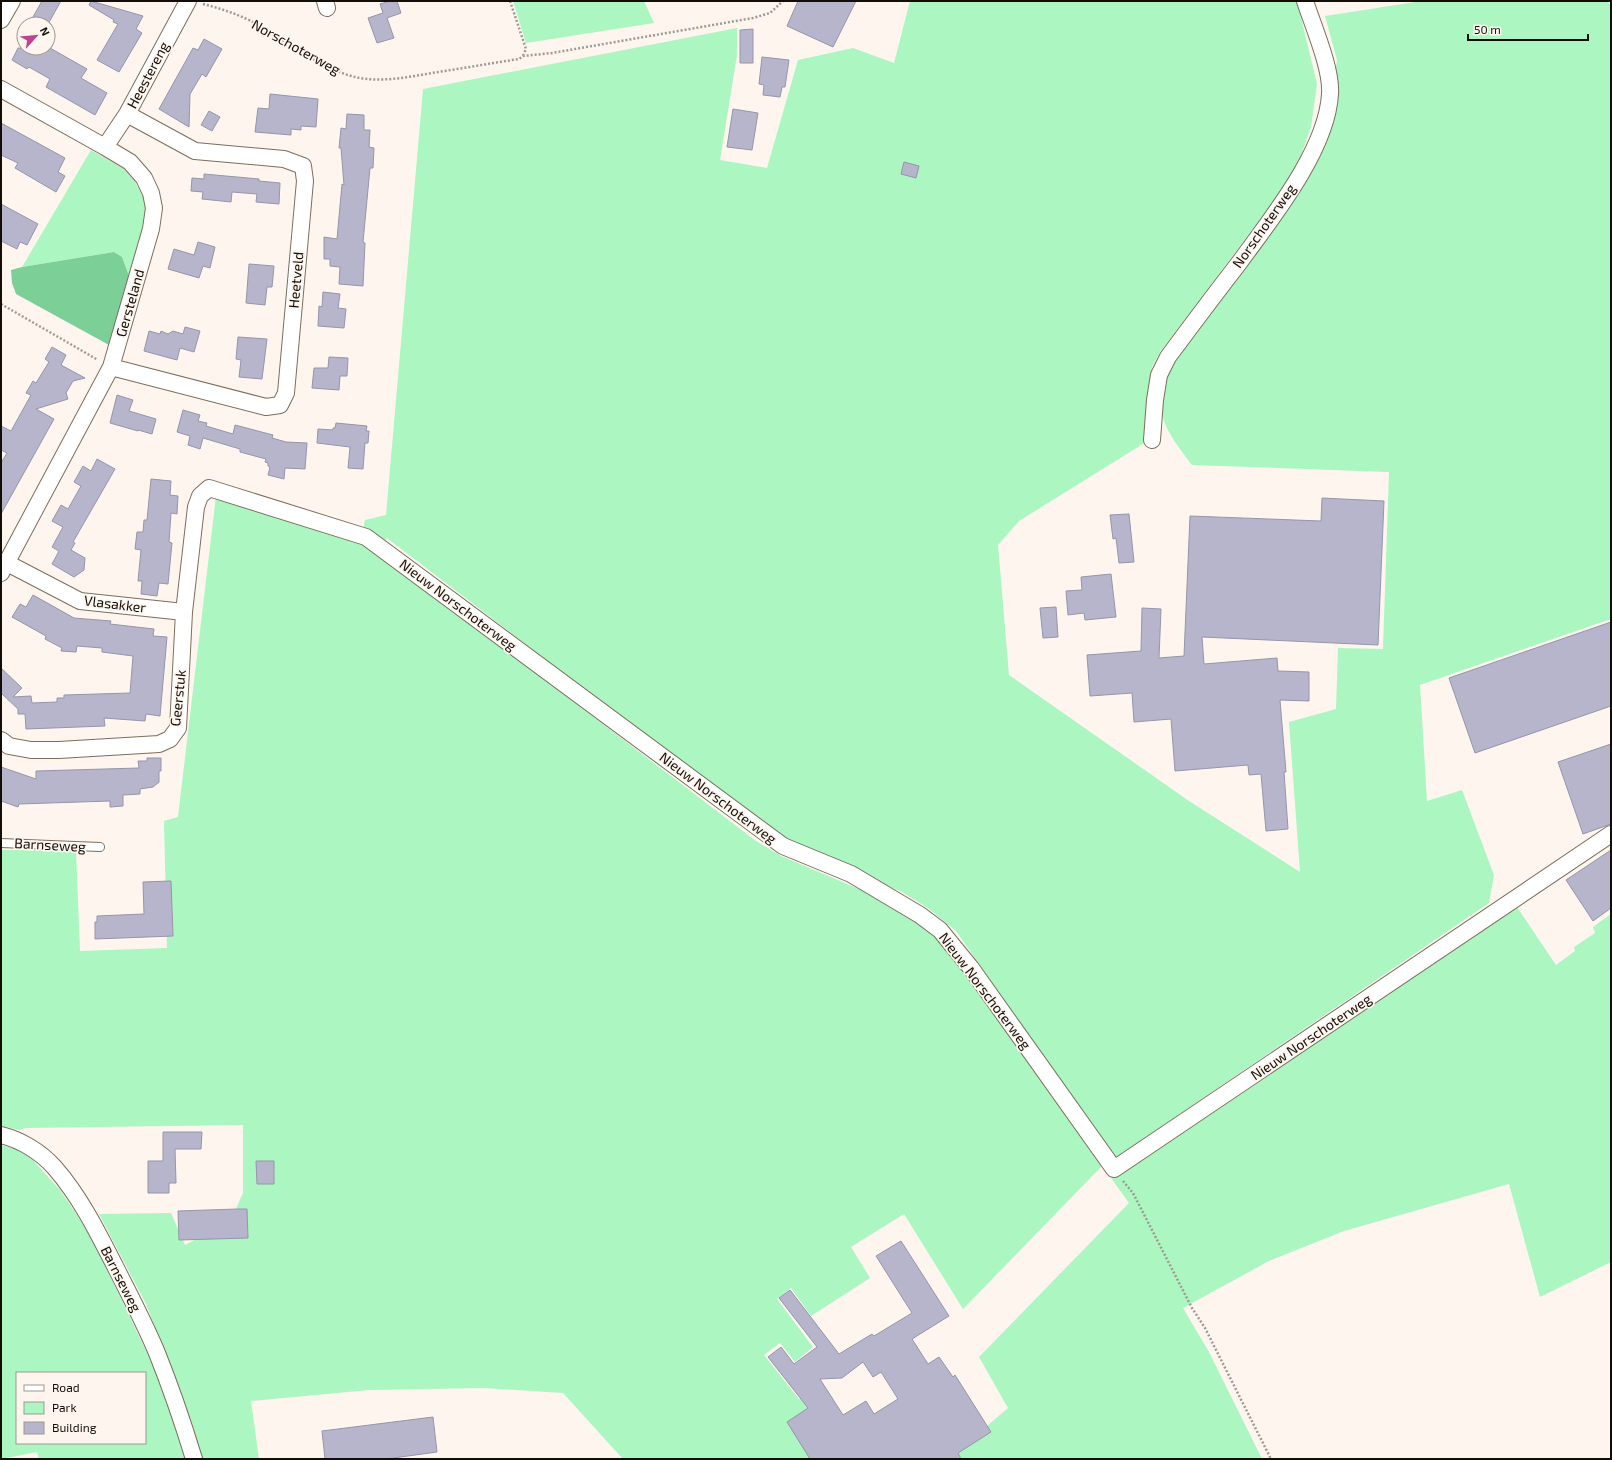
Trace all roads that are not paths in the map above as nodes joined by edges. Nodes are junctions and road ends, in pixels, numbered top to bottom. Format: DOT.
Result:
graph roads {
  1 [pos="12,1"];
  2 [pos="1305,1"];
  3 [pos="195,2"];
  4 [pos="1,20"];
  5 [pos="1,89"];
  6 [pos="127,114"];
  7 [pos="105,147"];
  8 [pos="111,367"];
  9 [pos="1152,440"];
  10 [pos="209,488"];
  11 [pos="4,568"];
  12 [pos="184,612"];
  13 [pos="1,740"];
  14 [pos="1611,834"];
  15 [pos="1,843"];
  16 [pos="100,847"];
  17 [pos="1,1136"];
  18 [pos="194,1459"];
  1 -- 4 [label="street"];
  2 -- 9 [label="street, Norschoterweg"];
  3 -- 6 [label="street, Heestereng"];
  5 -- 7 [label="street, Gersteland"];
  6 -- 7 [label="street, Heestereng"];
  6 -- 8 [label="street, Heetveld"];
  7 -- 8 [label="street, Gersteland"];
  8 -- 11 [label="street, Gersteland"];
  10 -- 12 [label="street, Geerstuk"];
  10 -- 14 [label="street, Nieuw Norschoterweg"];
  11 -- 12 [label="street, Vlasakker"];
  12 -- 13 [label="street, Geerstuk"];
  15 -- 16 [label="lane, Barnseweg"];
  17 -- 18 [label="street, Barnseweg"];
}
